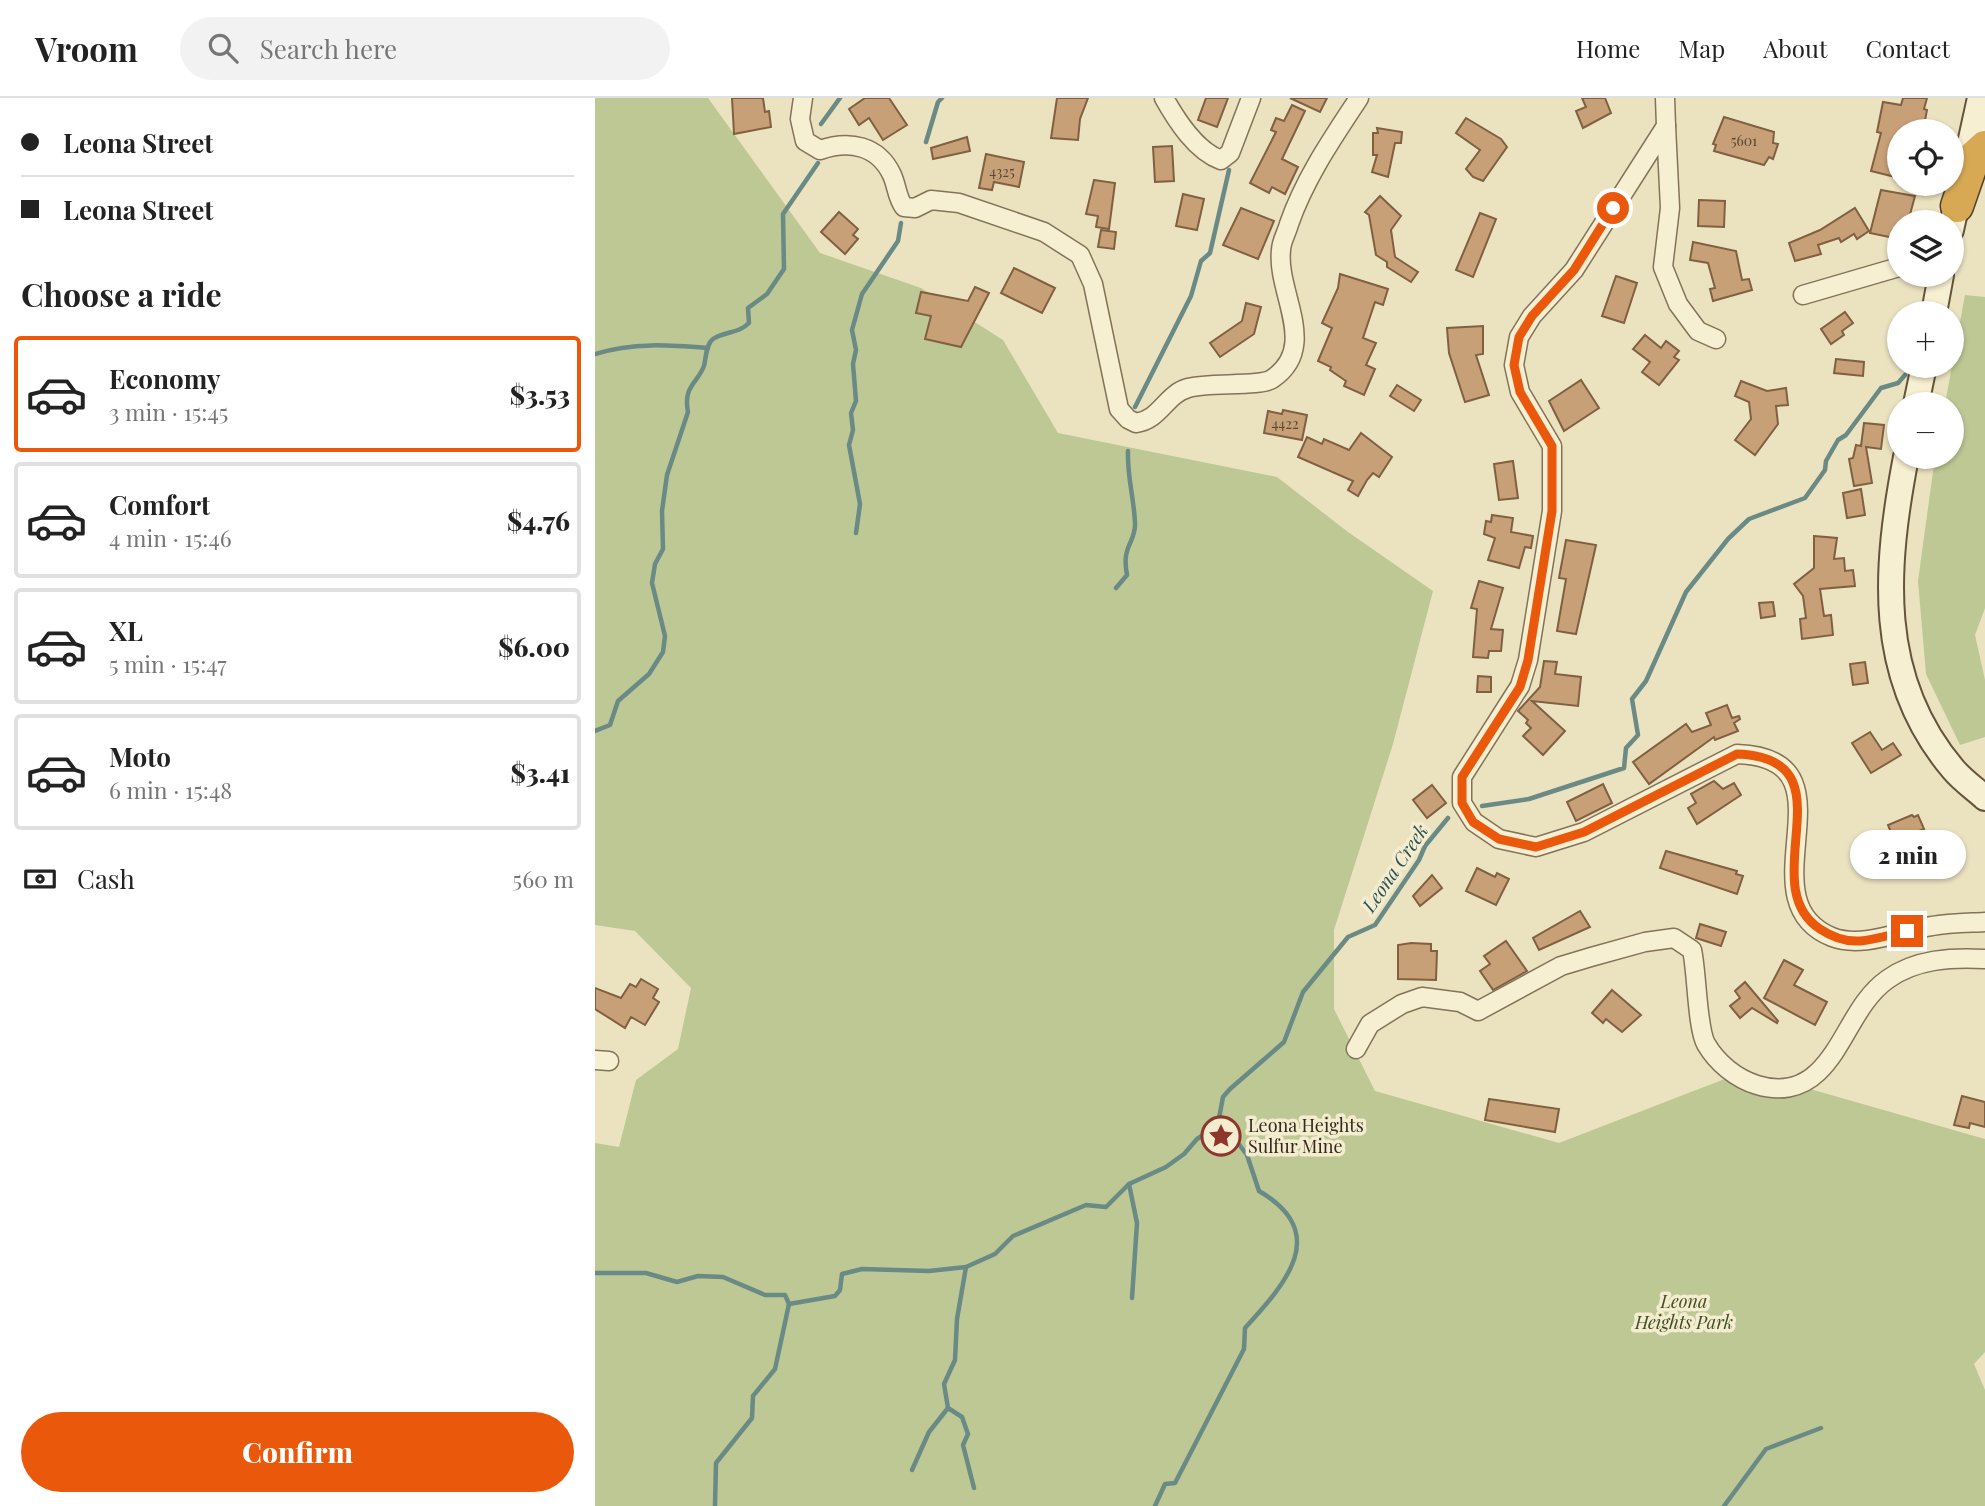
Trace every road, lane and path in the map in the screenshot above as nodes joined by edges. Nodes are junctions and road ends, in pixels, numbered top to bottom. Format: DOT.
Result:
graph roads {
  1 [pos="803,98"];
  2 [pos="1164,98"];
  3 [pos="1251,98"];
  4 [pos="1359,98"];
  5 [pos="1665,98"];
  6 [pos="1980,98"];
  7 [pos="1666,126"];
  8 [pos="1985,147"];
  9 [pos="1956,210"];
  10 [pos="1957,210"];
  11 [pos="1887,270"];
  12 [pos="1803,295"];
  13 [pos="1716,339"];
  14 [pos="1904,469"];
  15 [pos="1985,798"];
  16 [pos="1985,922"];
  17 [pos="1985,959"];
  18 [pos="1356,1049"];
  1 -- 4 [label="street"];
  2 -- 3 [label="street"];
  5 -- 7 [label="street"];
  6 -- 9 [label="street"];
  7 -- 13 [label="street"];
  7 -- 16 [label="street"];
  8 -- 10 [label="highway"];
  11 -- 12 [label="street"];
  14 -- 15 [label="street"];
  17 -- 18 [label="street"];
}
